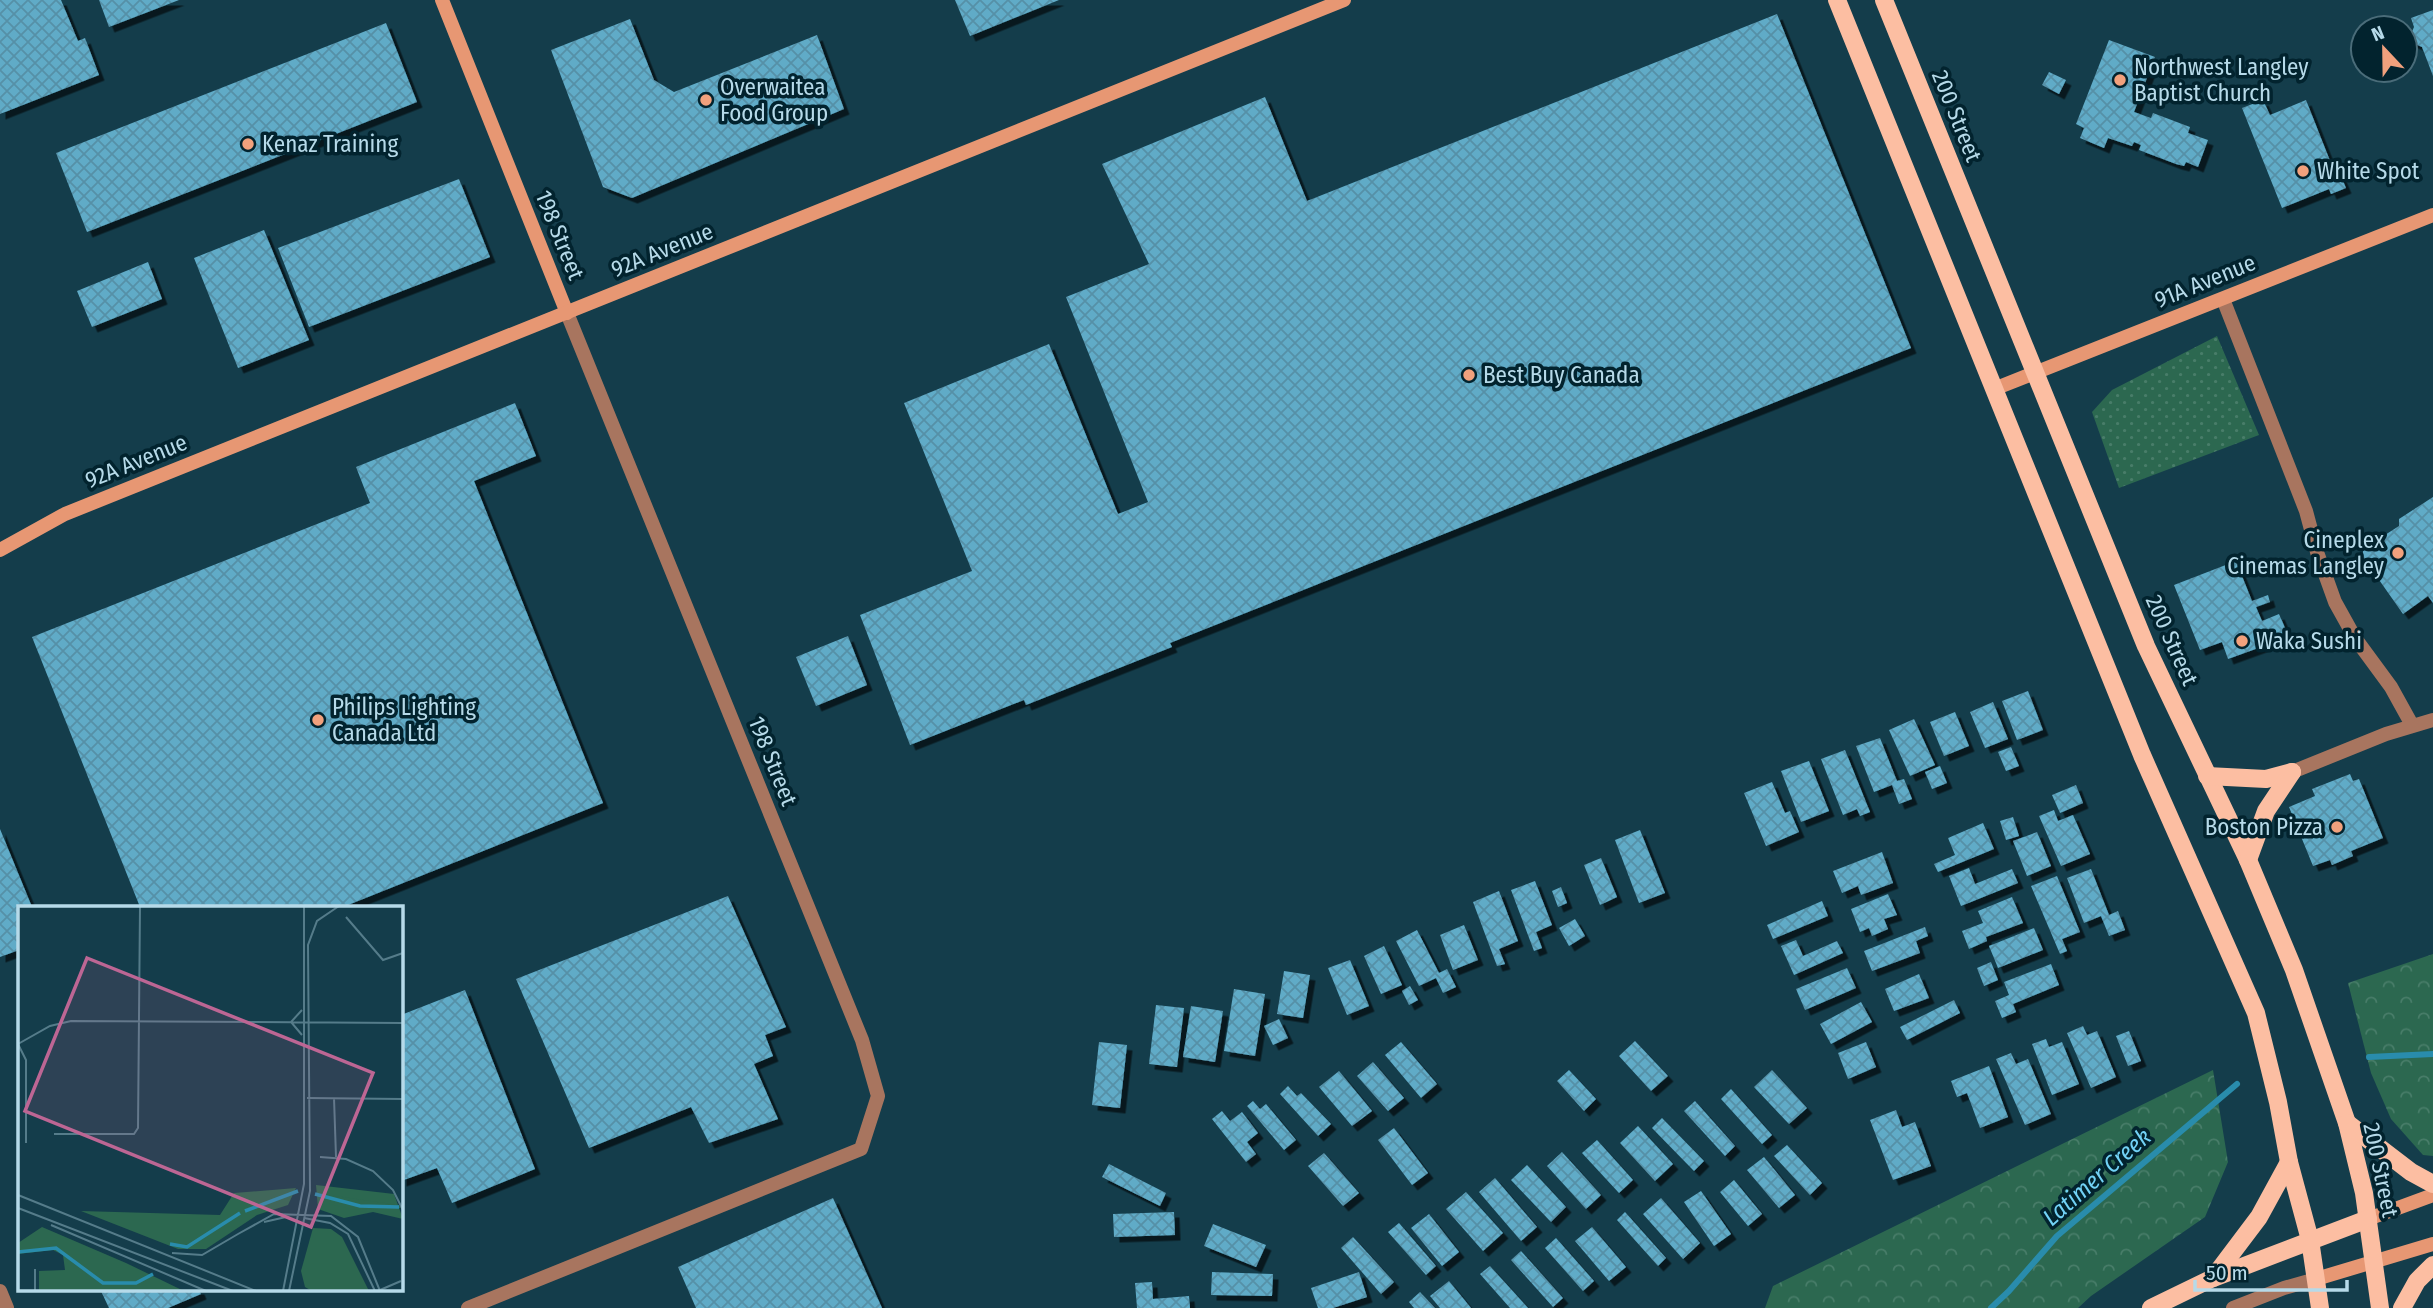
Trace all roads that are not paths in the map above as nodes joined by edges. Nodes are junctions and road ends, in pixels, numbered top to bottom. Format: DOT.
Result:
graph roads {
  1 [pos="442,0"];
  2 [pos="1344,0"];
  3 [pos="1838,0"];
  4 [pos="1884,0"];
  5 [pos="2433,215"];
  6 [pos="2223,299"];
  7 [pos="566,313"];
  8 [pos="2035,373"];
  9 [pos="1994,389"];
  10 [pos="0,550"];
  11 [pos="2433,720"];
  12 [pos="2413,725"];
  13 [pos="2292,772"];
  14 [pos="2207,776"];
  15 [pos="2248,860"];
  16 [pos="2347,1123"];
  17 [pos="2289,1162"];
  18 [pos="2433,1184"];
  19 [pos="2433,1195"];
  20 [pos="2368,1219"];
  21 [pos="2310,1240"];
  22 [pos="2433,1244"];
  23 [pos="2374,1263"];
  24 [pos="2433,1265"];
  25 [pos="2213,1278"];
  26 [pos="2316,1279"];
  27 [pos="0,1291"];
  28 [pos="7,1308"];
  29 [pos="468,1308"];
  30 [pos="2151,1308"];
  31 [pos="2233,1308"];
  32 [pos="2320,1308"];
  33 [pos="2380,1308"];
  34 [pos="2402,1308"];
  1 -- 7 [label="street, 198 Street"];
  2 -- 7 [label="street, 92A Avenue"];
  3 -- 9 [label="main road"];
  4 -- 8 [label="main road, 200 Street"];
  5 -- 6 [label="street, 91A Avenue"];
  6 -- 8 [label="street, 91A Avenue"];
  6 -- 12 [label="street"];
  7 -- 10 [label="street, 92A Avenue"];
  7 -- 29 [label="street, 198 Street"];
  8 -- 9 [label="street, 91A Avenue"];
  8 -- 14 [label="main road, 200 Street"];
  9 -- 17 [label="main road"];
  11 -- 12 [label="street"];
  12 -- 13 [label="street"];
  13 -- 14 [label="main road"];
  13 -- 15 [label="main road"];
  14 -- 15 [label="main road, 200 Street"];
  15 -- 16 [label="main road, 200 Street"];
  16 -- 18 [label="main road"];
  16 -- 20 [label="main road, 200 Street"];
  17 -- 21 [label="main road"];
  17 -- 25 [label="main road"];
  19 -- 20 [label="street"];
  20 -- 21 [label="main road"];
  20 -- 23 [label="main road, 200 Street"];
  21 -- 25 [label="main road"];
  21 -- 26 [label="main road"];
  22 -- 23 [label="street"];
  23 -- 26 [label="street"];
  23 -- 33 [label="main road, 200 Street"];
  24 -- 34 [label="main road"];
  25 -- 30 [label="main road"];
  26 -- 31 [label="street"];
  26 -- 32 [label="main road"];
  27 -- 28 [label="street"];
}
